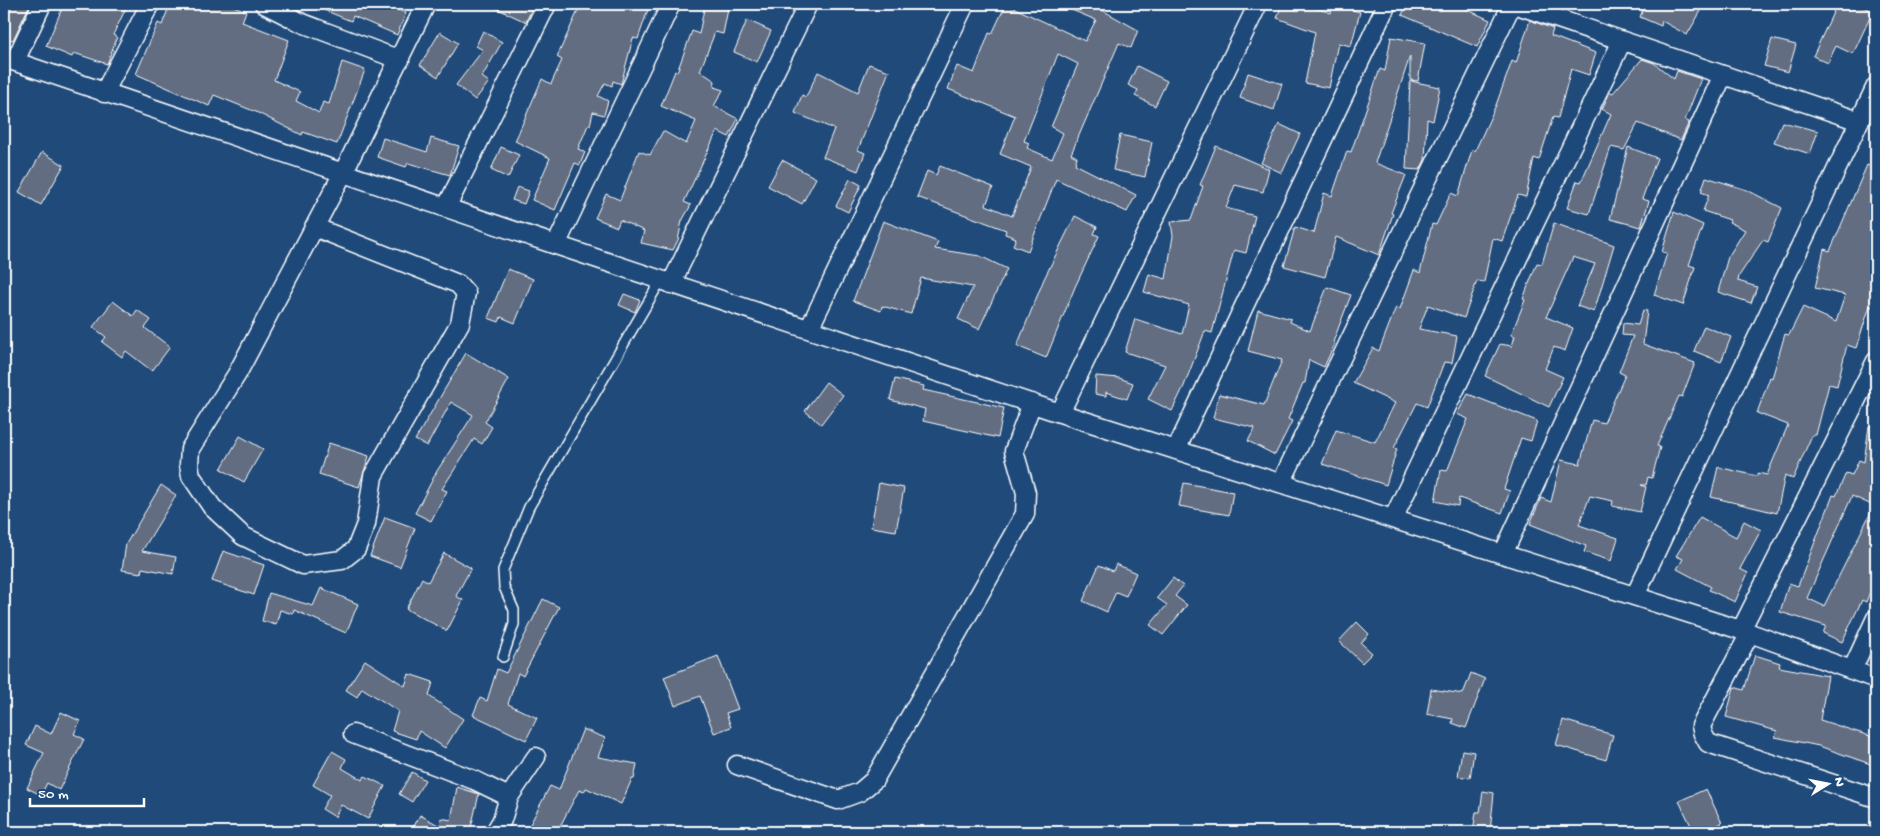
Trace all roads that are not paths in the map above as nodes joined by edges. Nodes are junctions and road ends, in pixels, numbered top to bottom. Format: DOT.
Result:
graph roads {
  1 [pos="42,4"];
  2 [pos="150,4"];
  3 [pos="264,4"];
  4 [pos="426,4"];
  5 [pos="547,4"];
  6 [pos="671,4"];
  7 [pos="808,4"];
  8 [pos="966,4"];
  9 [pos="1258,4"];
  10 [pos="1387,4"];
  11 [pos="1513,4"];
  12 [pos="1622,41"];
  13 [pos="9,60"];
  14 [pos="400,60"];
  15 [pos="1723,76"];
  16 [pos="1876,86"];
  17 [pos="104,93"];
  18 [pos="1859,121"];
  19 [pos="343,172"];
  20 [pos="446,208"];
  21 [pos="314,227"];
  22 [pos="556,246"];
  23 [pos="666,282"];
  24 [pos="810,329"];
  25 [pos="1876,360"];
  26 [pos="1032,403"];
  27 [pos="1060,413"];
  28 [pos="1176,450"];
  29 [pos="1281,483"];
  30 [pos="1393,519"];
  31 [pos="1504,554"];
  32 [pos="1635,596"];
  33 [pos="1876,618"];
  34 [pos="1745,631"];
  35 [pos="503,657"];
  36 [pos="1852,670"];
  37 [pos="1876,678"];
  38 [pos="353,734"];
  39 [pos="536,757"];
  40 [pos="737,765"];
  41 [pos="509,797"];
  42 [pos="1876,798"];
  43 [pos="495,832"];
  1 -- 13 [label="street"];
  2 -- 17 [label="street"];
  3 -- 14 [label="street"];
  4 -- 14 [label="street"];
  5 -- 20 [label="street"];
  6 -- 22 [label="street"];
  7 -- 23 [label="street"];
  8 -- 24 [label="street"];
  9 -- 27 [label="street"];
  10 -- 28 [label="street"];
  11 -- 12 [label="street"];
  11 -- 29 [label="street"];
  12 -- 15 [label="street"];
  12 -- 30 [label="street"];
  13 -- 17 [label="street"];
  14 -- 19 [label="street"];
  15 -- 18 [label="street"];
  15 -- 31 [label="street"];
  16 -- 18 [label="street"];
  17 -- 19 [label="street"];
  18 -- 32 [label="street"];
  19 -- 20 [label="street"];
  19 -- 21 [label="street"];
  20 -- 22 [label="street"];
  21 -- 21 [label="street"];
  22 -- 23 [label="street"];
  23 -- 24 [label="street"];
  23 -- 35 [label="lane"];
  24 -- 26 [label="street"];
  25 -- 34 [label="street"];
  26 -- 27 [label="street"];
  26 -- 40 [label="street"];
  27 -- 28 [label="street"];
  28 -- 29 [label="street"];
  29 -- 30 [label="street"];
  30 -- 31 [label="street"];
  31 -- 32 [label="street"];
  32 -- 34 [label="street"];
  33 -- 36 [label="street"];
  34 -- 36 [label="street"];
  34 -- 42 [label="street"];
  36 -- 37 [label="street"];
  38 -- 41 [label="street"];
  39 -- 41 [label="street"];
  41 -- 43 [label="street"];
}
